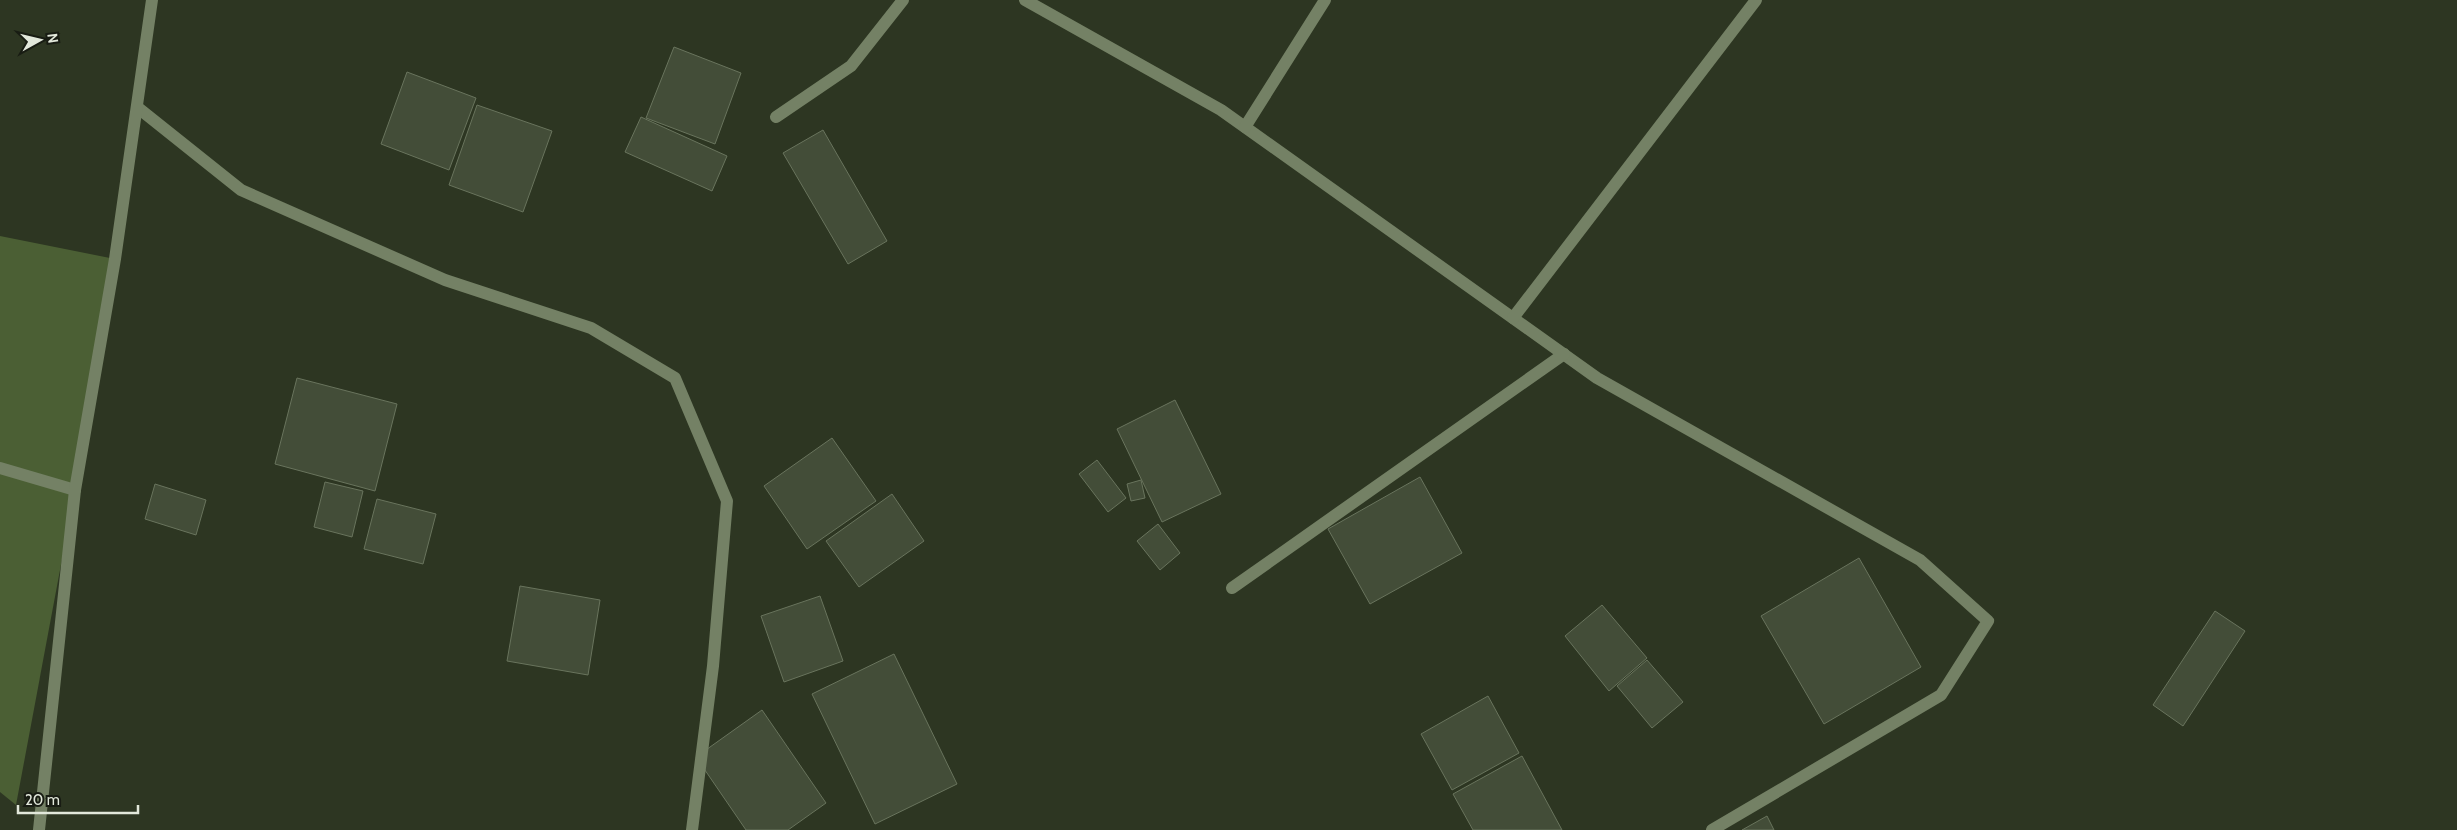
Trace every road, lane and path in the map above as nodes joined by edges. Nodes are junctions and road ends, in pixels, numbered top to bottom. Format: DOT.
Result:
graph roads {
  1 [pos="152,0"];
  2 [pos="903,0"];
  3 [pos="1025,0"];
  4 [pos="1326,0"];
  5 [pos="1756,0"];
  6 [pos="137,108"];
  7 [pos="776,117"];
  8 [pos="1245,127"];
  9 [pos="1513,318"];
  10 [pos="1564,354"];
  11 [pos="0,468"];
  12 [pos="75,490"];
  13 [pos="1232,588"];
  14 [pos="39,830"];
  15 [pos="692,830"];
  16 [pos="1712,830"];
  1 -- 6 [label="street"];
  2 -- 7 [label="street"];
  3 -- 8 [label="street"];
  4 -- 8 [label="street"];
  5 -- 9 [label="street"];
  6 -- 12 [label="street"];
  6 -- 15 [label="street"];
  8 -- 9 [label="street"];
  9 -- 10 [label="street"];
  10 -- 13 [label="street"];
  10 -- 16 [label="street"];
  11 -- 12 [label="street"];
  12 -- 14 [label="street"];
}
